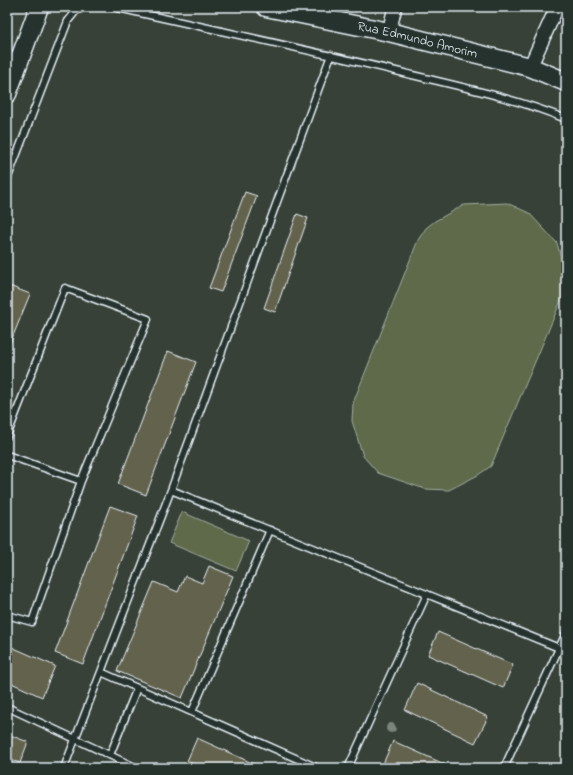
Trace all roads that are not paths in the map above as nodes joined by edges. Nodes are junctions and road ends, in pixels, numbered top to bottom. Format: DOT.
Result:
graph roads {
  1 [pos="39,7"];
  2 [pos="84,7"];
  3 [pos="112,7"];
  4 [pos="266,7"];
  5 [pos="395,7"];
  6 [pos="557,7"];
  7 [pos="389,32"];
  8 [pos="331,56"];
  9 [pos="530,67"];
  10 [pos="566,82"];
  11 [pos="7,94"];
  12 [pos="566,119"];
  13 [pos="7,180"];
  14 [pos="7,436"];
  15 [pos="7,455"];
  16 [pos="81,481"];
  17 [pos="171,490"];
  18 [pos="270,530"];
  19 [pos="427,594"];
  20 [pos="7,614"];
  21 [pos="566,633"];
  22 [pos="559,648"];
  23 [pos="101,672"];
  24 [pos="137,688"];
  25 [pos="7,707"];
  26 [pos="192,712"];
  27 [pos="75,739"];
  28 [pos="110,755"];
  29 [pos="64,768"];
  30 [pos="137,768"];
  31 [pos="318,768"];
  32 [pos="348,768"];
  33 [pos="504,768"];
  1 -- 11 [label="street"];
  2 -- 13 [label="lane"];
  3 -- 8 [label="lane"];
  4 -- 7 [label="street, Rua Edmundo Amorim"];
  5 -- 7 [label="street"];
  6 -- 9 [label="street"];
  7 -- 9 [label="street, Rua Edmundo Amorim"];
  8 -- 12 [label="lane"];
  8 -- 17 [label="lane"];
  9 -- 10 [label="street, Rua Edmundo Amorim"];
  14 -- 16 [label="lane"];
  15 -- 16 [label="lane"];
  16 -- 20 [label="lane"];
  17 -- 18 [label="lane"];
  17 -- 23 [label="lane"];
  18 -- 19 [label="lane"];
  18 -- 26 [label="lane"];
  19 -- 22 [label="lane"];
  19 -- 32 [label="lane"];
  21 -- 22 [label="lane"];
  22 -- 33 [label="lane"];
  23 -- 24 [label="lane"];
  23 -- 27 [label="lane"];
  24 -- 26 [label="lane"];
  24 -- 28 [label="lane"];
  25 -- 27 [label="lane"];
  26 -- 31 [label="lane"];
  27 -- 28 [label="lane"];
  27 -- 29 [label="lane"];
  28 -- 30 [label="lane"];
}
